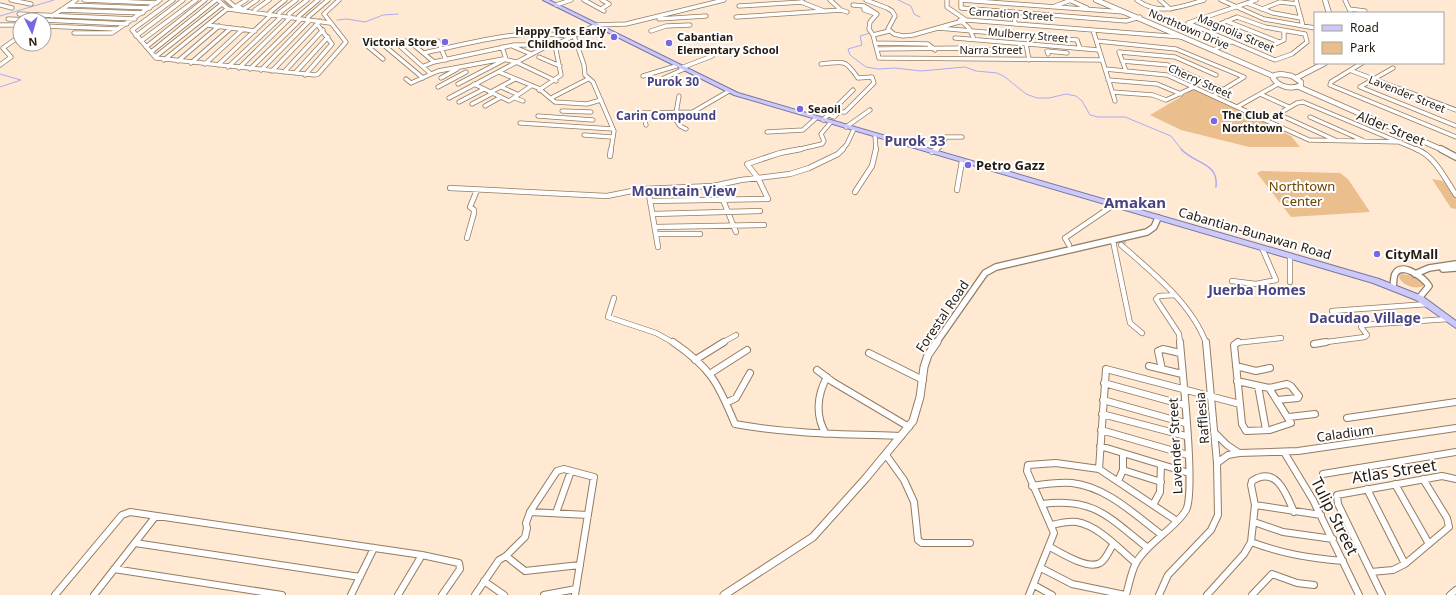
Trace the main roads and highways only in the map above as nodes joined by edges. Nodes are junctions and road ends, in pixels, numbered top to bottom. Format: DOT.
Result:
graph roads {
  1 [pos="545,0"];
  2 [pos="1456,325"];
  1 -- 2 [label="main road, Cabantian-Bunawan Road"];
}
